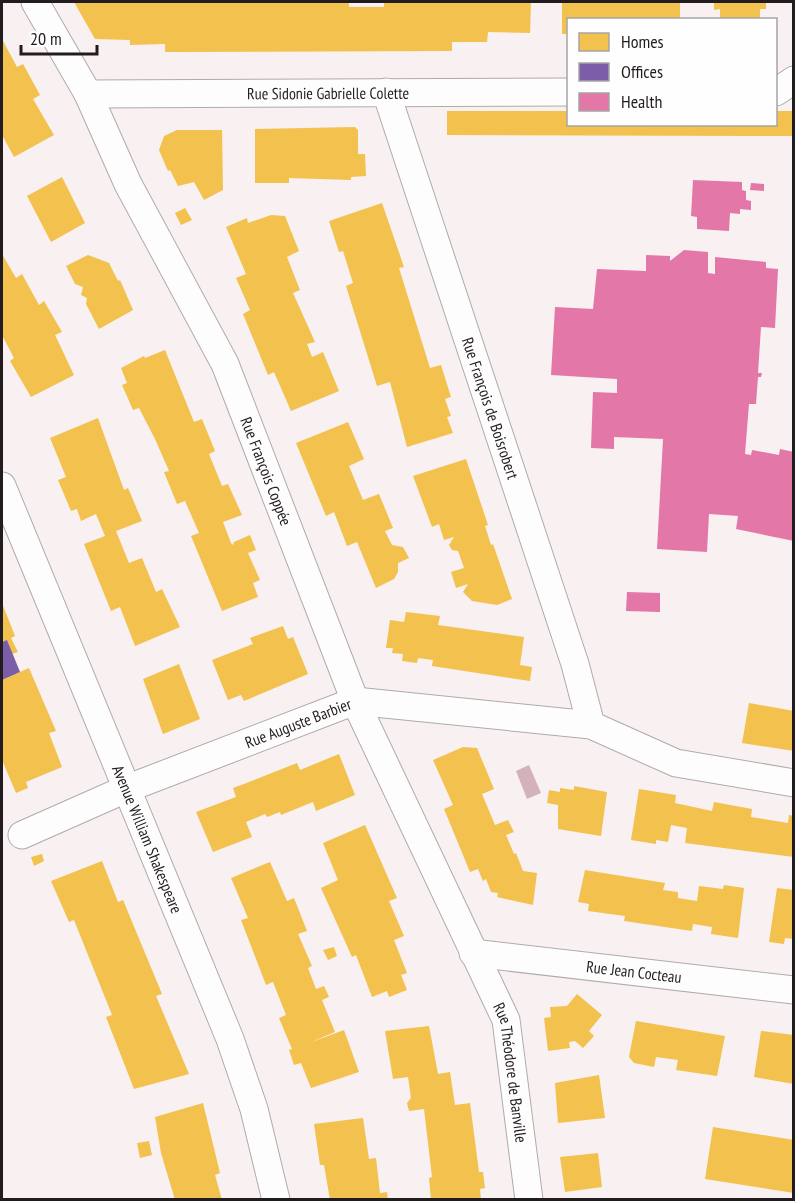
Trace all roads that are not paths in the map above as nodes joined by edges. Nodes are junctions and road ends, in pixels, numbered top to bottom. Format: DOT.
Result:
graph roads {
  1 [pos="35,2"];
  2 [pos="386,92"];
  3 [pos="567,92"];
  4 [pos="88,94"];
  5 [pos="2,486"];
  6 [pos="355,701"];
  7 [pos="591,725"];
  8 [pos="794,783"];
  9 [pos="126,789"];
  10 [pos="22,835"];
  11 [pos="473,953"];
  12 [pos="794,990"];
  13 [pos="276,1200"];
  14 [pos="529,1200"];
  1 -- 4 [label="street, Rue François Coppée"];
  2 -- 3 [label="street, Rue Sidonie Gabrielle Colette"];
  2 -- 4 [label="street, Rue Sidonie Gabrielle Colette"];
  2 -- 7 [label="street, Rue François de Boisrobert"];
  4 -- 6 [label="street, Rue François Coppée"];
  5 -- 9 [label="street, Avenue William Shakespeare"];
  6 -- 7 [label="street, Rue Auguste Barbier"];
  6 -- 9 [label="street, Rue Auguste Barbier"];
  6 -- 11 [label="street, Rue François Coppée"];
  7 -- 8 [label="street"];
  9 -- 10 [label="street, Rue Auguste Barbier"];
  9 -- 13 [label="street, Avenue William Shakespeare"];
  11 -- 12 [label="street, Rue Jean Cocteau"];
  11 -- 14 [label="street, Rue Théodore de Banville"];
}
